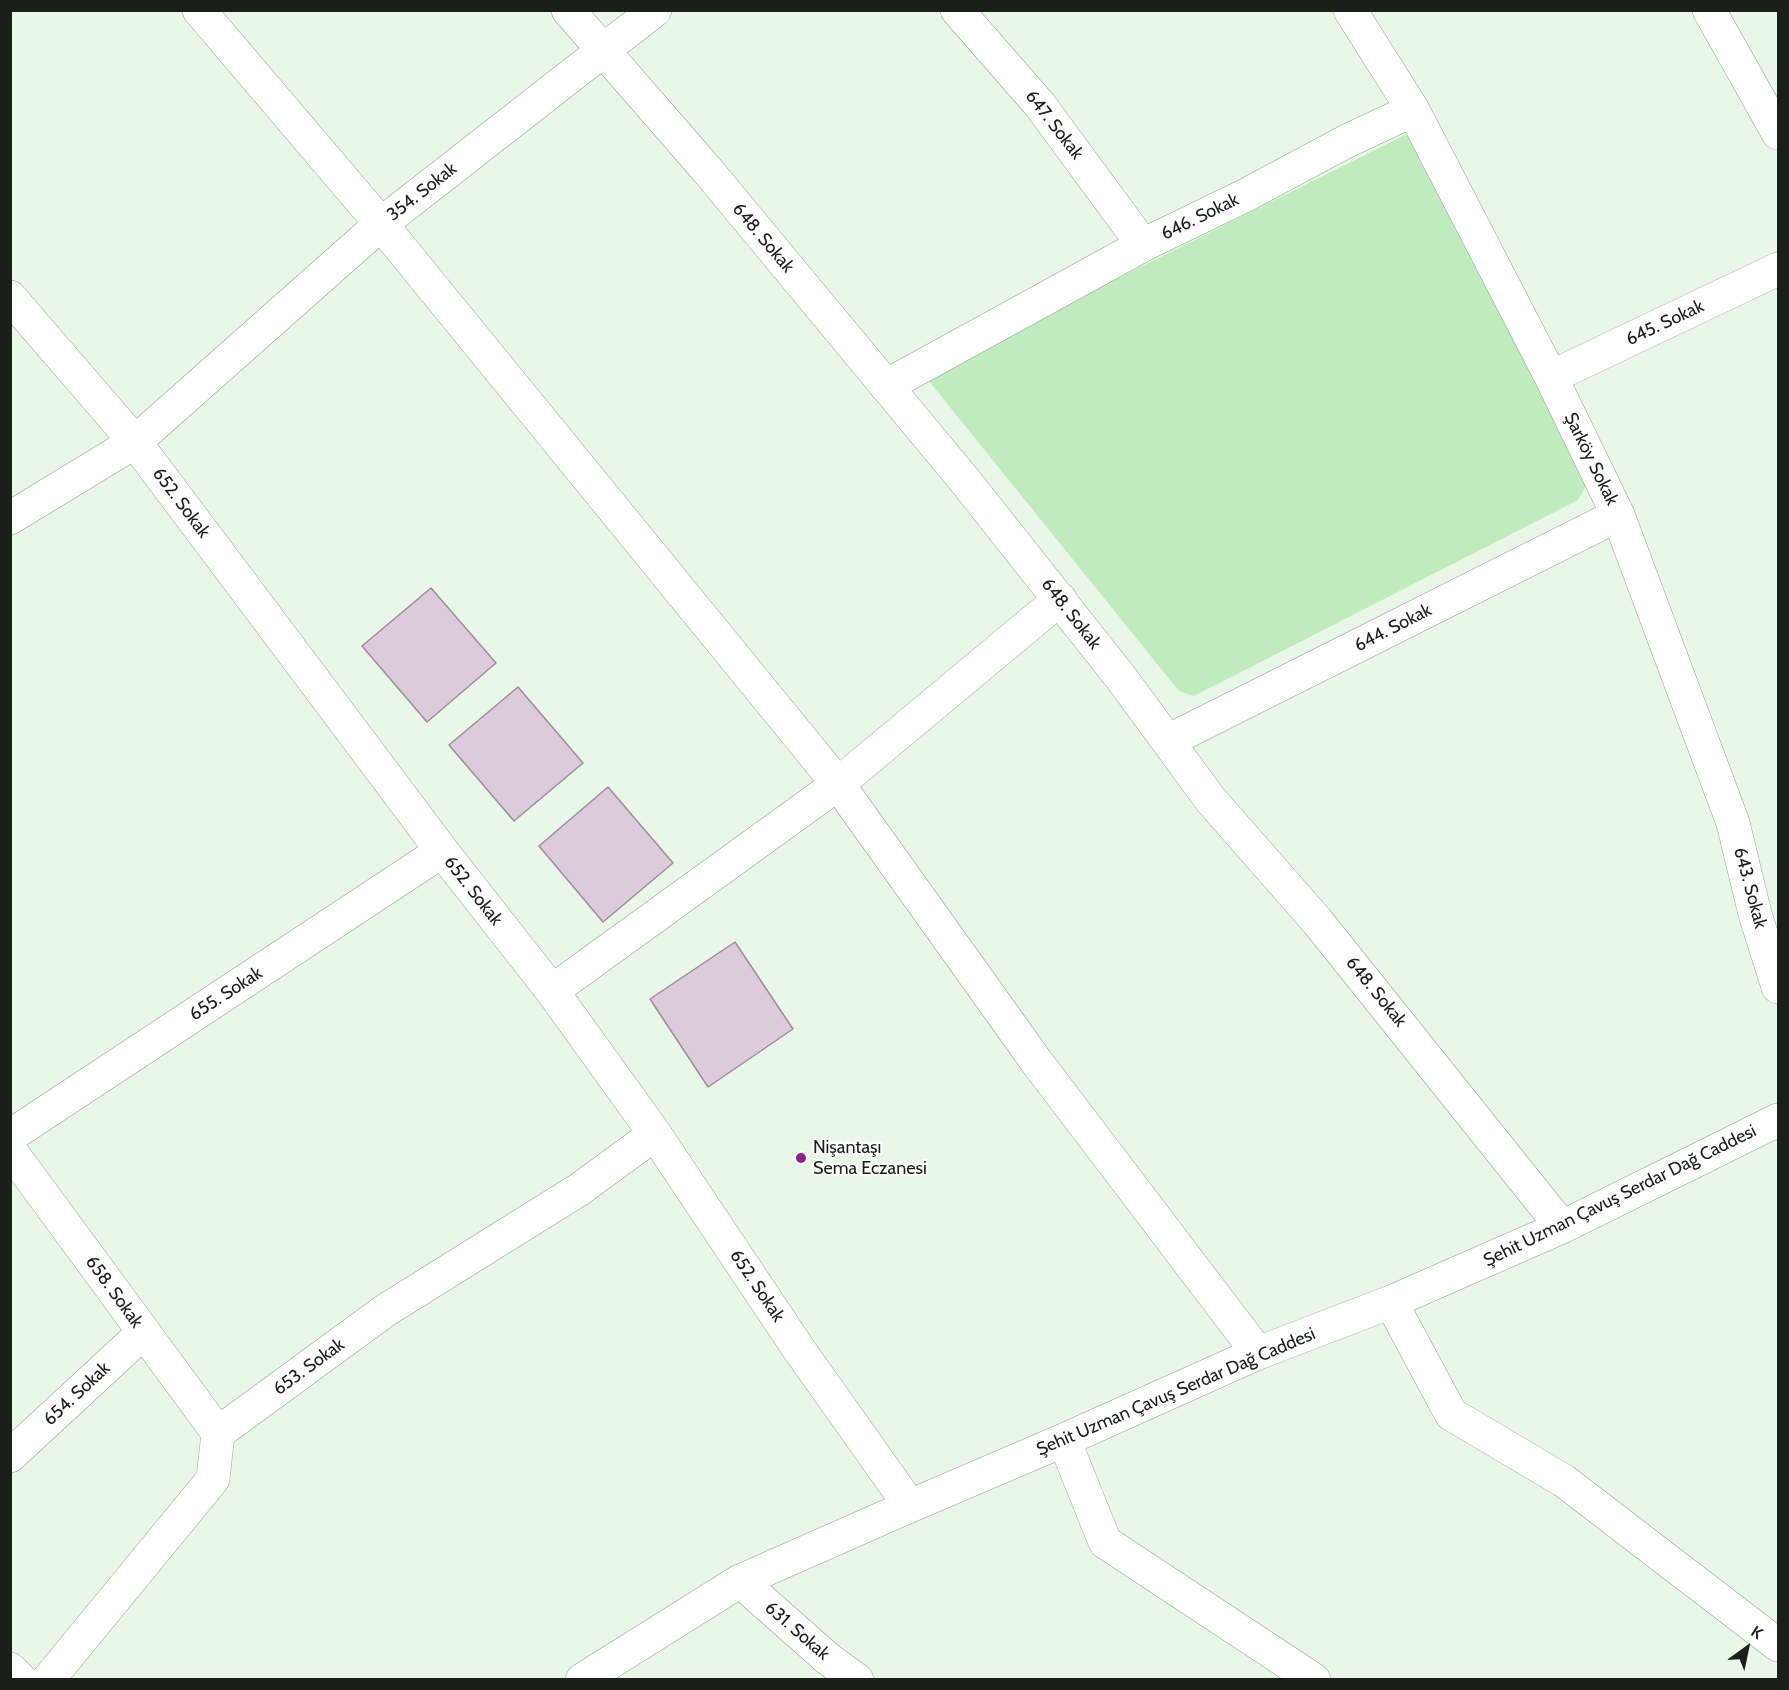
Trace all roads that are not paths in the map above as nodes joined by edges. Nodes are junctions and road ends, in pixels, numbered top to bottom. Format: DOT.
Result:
graph roads {
  1 [pos="199,10"];
  2 [pos="568,10"];
  3 [pos="655,10"];
  4 [pos="957,10"];
  5 [pos="1350,10"];
  6 [pos="1709,10"];
  7 [pos="603,52"];
  8 [pos="1413,110"];
  9 [pos="1779,133"];
  10 [pos="381,224"];
  11 [pos="1143,245"];
  12 [pos="1779,269"];
  13 [pos="10,297"];
  14 [pos="1551,377"];
  15 [pos="886,386"];
  16 [pos="135,442"];
  17 [pos="1618,515"];
  18 [pos="10,518"];
  19 [pos="1060,599"];
  20 [pos="1168,741"];
  21 [pos="838,784"];
  22 [pos="1733,824"];
  23 [pos="442,851"];
  24 [pos="1779,987"];
  25 [pos="552,991"];
  26 [pos="1779,1120"];
  27 [pos="655,1134"];
  28 [pos="10,1136"];
  29 [pos="10,1150"];
  30 [pos="1562,1227"];
  31 [pos="1390,1302"];
  32 [pos="144,1332"];
  33 [pos="1258,1353"];
  34 [pos="218,1433"];
  35 [pos="1064,1440"];
  36 [pos="10,1456"];
  37 [pos="910,1506"];
  38 [pos="740,1581"];
  39 [pos="1779,1645"];
  40 [pos="10,1669"];
  41 [pos="21,1680"];
  42 [pos="48,1680"];
  43 [pos="582,1680"];
  44 [pos="857,1680"];
  45 [pos="1314,1680"];
  1 -- 10 [label="street, 354. Sokak"];
  2 -- 7 [label="street, 648. Sokak"];
  3 -- 7 [label="street, 354. Sokak"];
  4 -- 11 [label="street, 647. Sokak"];
  5 -- 8 [label="street"];
  6 -- 9 [label="street"];
  7 -- 10 [label="street, 354. Sokak"];
  7 -- 15 [label="street, 648. Sokak"];
  8 -- 11 [label="street, 646. Sokak"];
  8 -- 14 [label="street, Şarköy Sokak"];
  10 -- 16 [label="street"];
  10 -- 21 [label="street"];
  11 -- 15 [label="street, 646. Sokak"];
  12 -- 14 [label="street, 645. Sokak"];
  13 -- 16 [label="street, 652. Sokak"];
  14 -- 17 [label="street, Şarköy Sokak"];
  15 -- 19 [label="street, 648. Sokak"];
  16 -- 18 [label="street"];
  16 -- 23 [label="street, 652. Sokak"];
  17 -- 20 [label="street, 644. Sokak"];
  17 -- 22 [label="street, Şarköy Sokak"];
  19 -- 20 [label="street, 648. Sokak"];
  19 -- 21 [label="street"];
  20 -- 30 [label="street, 648. Sokak"];
  21 -- 25 [label="street"];
  21 -- 33 [label="street"];
  22 -- 24 [label="street, 643. Sokak"];
  23 -- 25 [label="street, 652. Sokak"];
  23 -- 28 [label="street, 655. Sokak"];
  25 -- 27 [label="street, 652. Sokak"];
  26 -- 30 [label="street, Şehit Uzman Çavuş Serdar Dağ Caddesi"];
  27 -- 34 [label="street, 653. Sokak"];
  27 -- 37 [label="street, 652. Sokak"];
  29 -- 32 [label="street, 658. Sokak"];
  30 -- 31 [label="street, Şehit Uzman Çavuş Serdar Dağ Caddesi"];
  31 -- 33 [label="street, Şehit Uzman Çavuş Serdar Dağ Caddesi"];
  31 -- 39 [label="street"];
  32 -- 34 [label="street, 658. Sokak"];
  32 -- 36 [label="street, 654. Sokak"];
  33 -- 35 [label="street, Şehit Uzman Çavuş Serdar Dağ Caddesi"];
  34 -- 42 [label="street"];
  35 -- 37 [label="street, Şehit Uzman Çavuş Serdar Dağ Caddesi"];
  35 -- 45 [label="street"];
  37 -- 38 [label="street, Şehit Uzman Çavuş Serdar Dağ Caddesi"];
  38 -- 43 [label="street, Şehit Uzman Çavuş Serdar Dağ Caddesi"];
  38 -- 44 [label="street, 631. Sokak"];
  40 -- 41 [label="street"];
}
